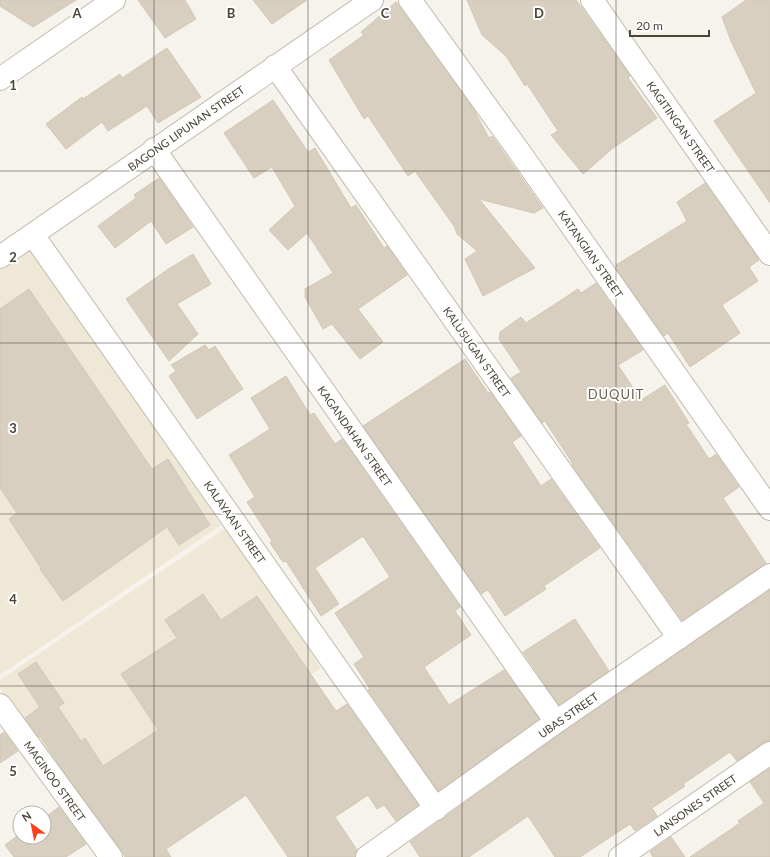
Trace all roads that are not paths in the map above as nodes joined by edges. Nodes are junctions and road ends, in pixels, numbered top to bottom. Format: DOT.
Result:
graph roads {
  1 [pos="114,0"];
  2 [pos="372,0"];
  3 [pos="410,0"];
  4 [pos="592,0"];
  5 [pos="275,66"];
  6 [pos="0,79"];
  7 [pos="154,149"];
  8 [pos="33,235"];
  9 [pos="770,254"];
  10 [pos="0,256"];
  11 [pos="770,509"];
  12 [pos="770,575"];
  13 [pos="679,638"];
  14 [pos="0,705"];
  15 [pos="556,722"];
  16 [pos="770,753"];
  17 [pos="436,809"];
  18 [pos="110,857"];
  19 [pos="367,857"];
  20 [pos="620,857"];
  1 -- 6 [label="street"];
  2 -- 5 [label="street, BAGONG LIPUNAN STREET"];
  3 -- 11 [label="street, KATANGIAN STREET"];
  4 -- 9 [label="street, KAGITINGAN STREET"];
  5 -- 7 [label="street, BAGONG LIPUNAN STREET"];
  5 -- 13 [label="street, KALUSUGAN STREET"];
  7 -- 8 [label="street, BAGONG LIPUNAN STREET"];
  7 -- 15 [label="street, KAGANDAHAN STREET"];
  8 -- 10 [label="street, BAGONG LIPUNAN STREET"];
  8 -- 17 [label="street, KALAYAAN STREET"];
  12 -- 13 [label="street, UBAS STREET"];
  13 -- 15 [label="street, UBAS STREET"];
  14 -- 18 [label="street, MAGINOO STREET"];
  15 -- 17 [label="street, UBAS STREET"];
  16 -- 20 [label="street, LANSONES STREET"];
  17 -- 19 [label="street, UBAS STREET"];
}
